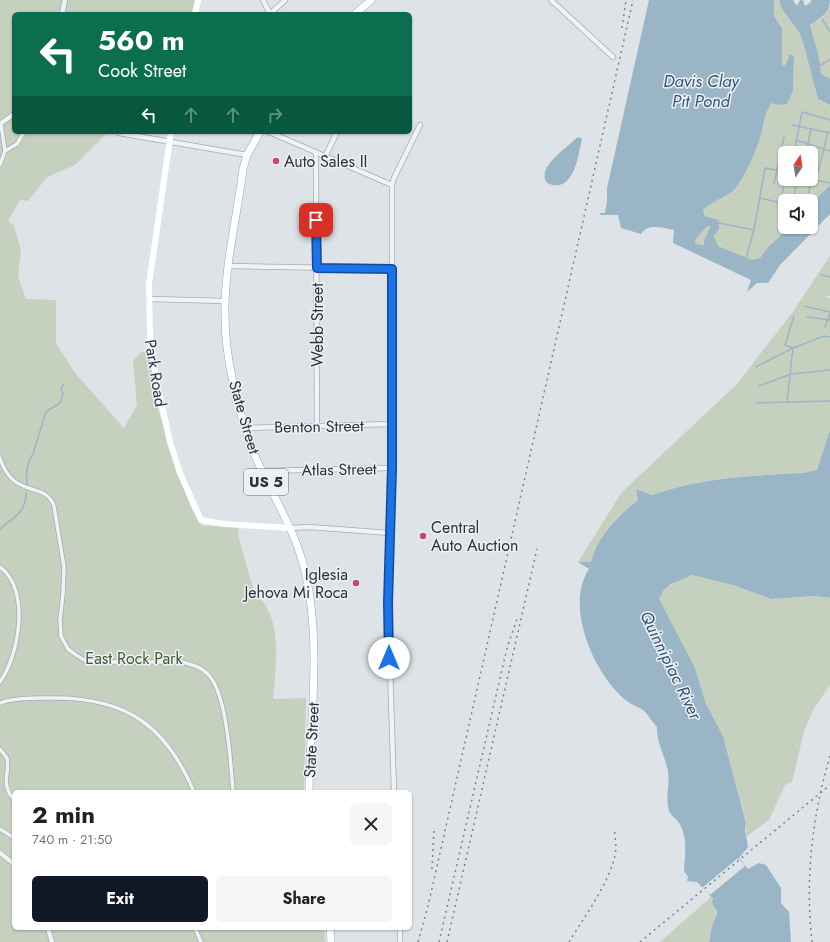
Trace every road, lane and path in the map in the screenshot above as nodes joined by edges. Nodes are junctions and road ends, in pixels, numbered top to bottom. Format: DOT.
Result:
graph roads {
  1 [pos="65,0"];
  2 [pos="198,0"];
  3 [pos="263,0"];
  4 [pos="285,0"];
  5 [pos="371,0"];
  6 [pos="552,0"];
  7 [pos="62,12"];
  8 [pos="195,12"];
  9 [pos="269,12"];
  10 [pos="272,12"];
  11 [pos="357,12"];
  12 [pos="613,57"];
  13 [pos="12,115"];
  14 [pos="0,124"];
  15 [pos="420,125"];
  16 [pos="23,134"];
  17 [pos="125,134"];
  18 [pos="171,134"];
  19 [pos="259,134"];
  20 [pos="273,134"];
  21 [pos="336,134"];
  22 [pos="170,142"];
  23 [pos="5,151"];
  24 [pos="316,153"];
  25 [pos="248,155"];
  26 [pos="325,156"];
  27 [pos="0,165"];
  28 [pos="392,185"];
  29 [pos="228,266"];
  30 [pos="317,268"];
  31 [pos="392,269"];
  32 [pos="149,299"];
  33 [pos="225,301"];
  34 [pos="392,424"];
  35 [pos="317,426"];
  36 [pos="245,428"];
  37 [pos="0,458"];
  38 [pos="392,468"];
  39 [pos="261,471"];
  40 [pos="289,528"];
  41 [pos="390,533"];
  42 [pos="0,568"];
  43 [pos="0,682"];
  44 [pos="0,703"];
  45 [pos="0,749"];
  46 [pos="193,790"];
  47 [pos="233,790"];
  48 [pos="309,790"];
  49 [pos="394,790"];
  50 [pos="12,797"];
  51 [pos="0,829"];
  52 [pos="12,837"];
  53 [pos="0,853"];
  54 [pos="12,862"];
  55 [pos="49,930"];
  56 [pos="196,930"];
  57 [pos="330,930"];
  58 [pos="400,930"];
  59 [pos="52,942"];
  60 [pos="201,942"];
  61 [pos="331,942"];
  62 [pos="400,942"];
  1 -- 7 [label="street"];
  2 -- 8 [label="main road"];
  3 -- 9 [label="street"];
  4 -- 10 [label="street"];
  5 -- 11 [label="main road"];
  6 -- 12 [label="street"];
  13 -- 14 [label="street"];
  14 -- 23 [label="street"];
  15 -- 28 [label="street"];
  16 -- 23 [label="street"];
  17 -- 22 [label="street"];
  18 -- 22 [label="main road, Park Road"];
  19 -- 25 [label="main road, State Street / US 5"];
  20 -- 24 [label="street"];
  21 -- 26 [label="street"];
  22 -- 25 [label="street"];
  22 -- 32 [label="main road, Park Road"];
  23 -- 27 [label="street"];
  24 -- 26 [label="street"];
  24 -- 30 [label="street, Webb Street"];
  25 -- 29 [label="main road, State Street / US 5"];
  26 -- 28 [label="street"];
  28 -- 31 [label="street"];
  29 -- 30 [label="street"];
  29 -- 33 [label="main road, State Street / US 5"];
  30 -- 31 [label="street"];
  30 -- 35 [label="street, Webb Street"];
  31 -- 34 [label="street"];
  32 -- 33 [label="street"];
  32 -- 40 [label="main road, Park Road"];
  33 -- 36 [label="main road, State Street / US 5"];
  34 -- 35 [label="street, Benton Street"];
  34 -- 38 [label="street"];
  35 -- 36 [label="street, Benton Street"];
  36 -- 39 [label="main road, State Street / US 5"];
  37 -- 47 [label="street"];
  38 -- 39 [label="street, Atlas Street"];
  38 -- 41 [label="street"];
  39 -- 40 [label="main road, State Street / US 5"];
  40 -- 41 [label="street"];
  40 -- 48 [label="main road, State Street / US 5"];
  41 -- 49 [label="street"];
  42 -- 43 [label="street"];
  44 -- 46 [label="street"];
  45 -- 50 [label="street"];
  51 -- 52 [label="street"];
  53 -- 54 [label="street"];
  55 -- 59 [label="street"];
  56 -- 60 [label="street"];
  57 -- 61 [label="main road"];
  58 -- 62 [label="street"];
}
